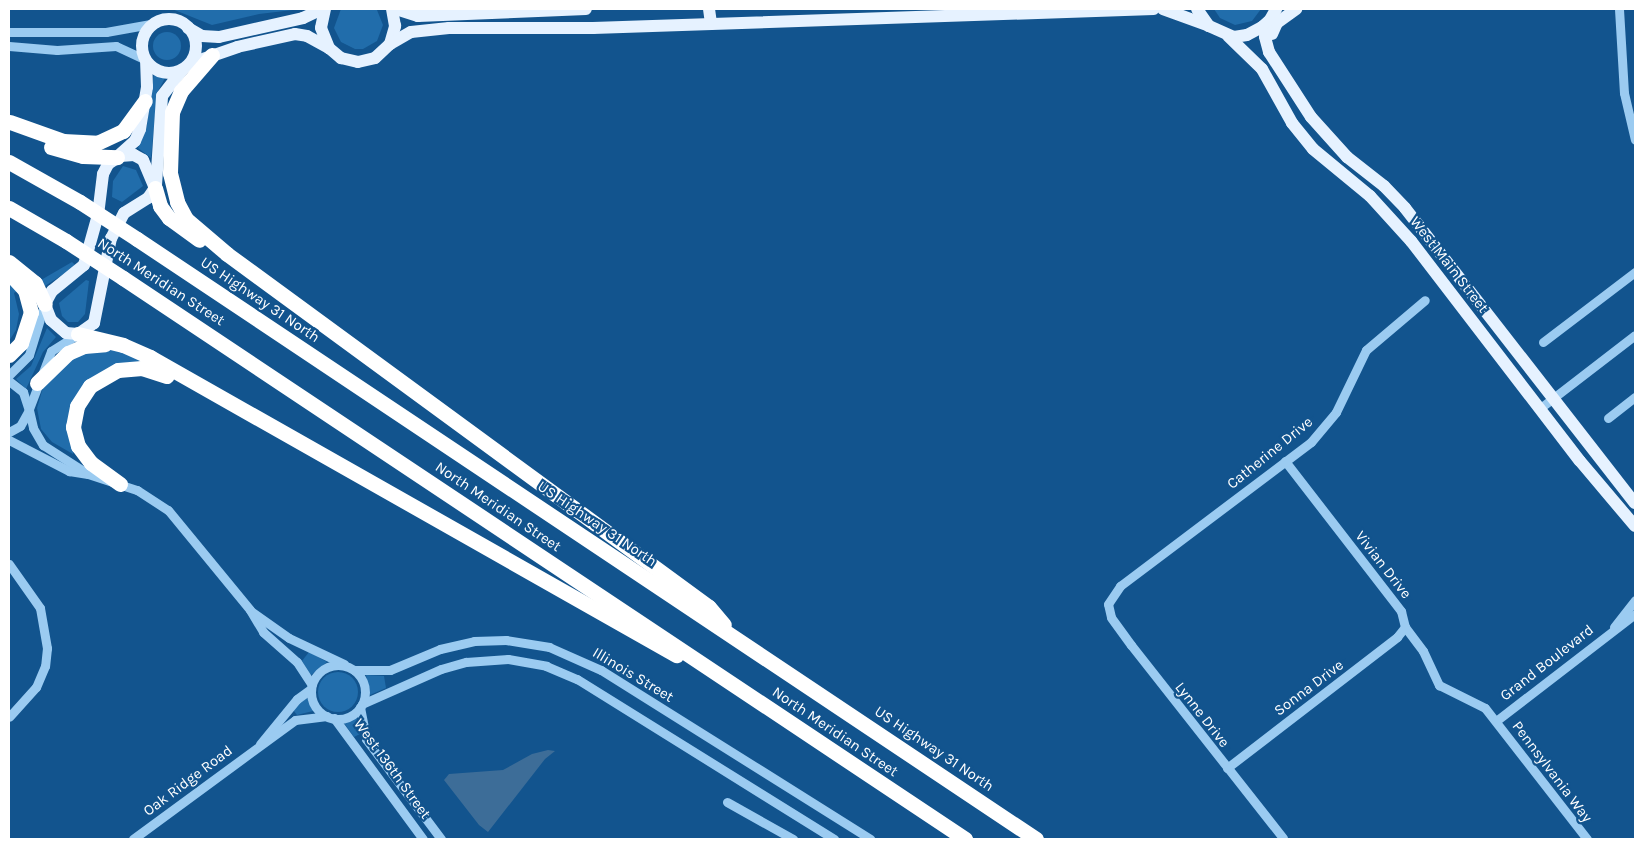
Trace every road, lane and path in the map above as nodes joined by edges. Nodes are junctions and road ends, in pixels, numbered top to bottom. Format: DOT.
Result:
graph roads {
  1 [pos="323,9"];
  2 [pos="392,9"];
  3 [pos="396,9"];
  4 [pos="586,9"];
  5 [pos="709,9"];
  6 [pos="1154,9"];
  7 [pos="1163,9"];
  8 [pos="1197,9"];
  9 [pos="1297,9"];
  10 [pos="1619,9"];
  11 [pos="550,10"];
  12 [pos="1272,17"];
  13 [pos="156,23"];
  14 [pos="711,24"];
  15 [pos="1209,26"];
  16 [pos="188,28"];
  17 [pos="504,29"];
  18 [pos="9,32"];
  19 [pos="1228,36"];
  20 [pos="390,44"];
  21 [pos="9,46"];
  22 [pos="1269,46"];
  23 [pos="329,48"];
  24 [pos="212,55"];
  25 [pos="146,60"];
  26 [pos="184,69"];
  27 [pos="145,101"];
  28 [pos="9,122"];
  29 [pos="1635,140"];
  30 [pos="117,157"];
  31 [pos="9,162"];
  32 [pos="155,188"];
  33 [pos="9,208"];
  34 [pos="138,239"];
  35 [pos="227,254"];
  36 [pos="9,262"];
  37 [pos="1635,272"];
  38 [pos="9,273"];
  39 [pos="1424,300"];
  40 [pos="44,305"];
  41 [pos="77,334"];
  42 [pos="1635,335"];
  43 [pos="1542,342"];
  44 [pos="117,343"];
  45 [pos="9,355"];
  46 [pos="9,375"];
  47 [pos="9,381"];
  48 [pos="37,383"];
  49 [pos="211,392"];
  50 [pos="1635,397"];
  51 [pos="1553,399"];
  52 [pos="1540,409"];
  53 [pos="29,410"];
  54 [pos="1608,418"];
  55 [pos="9,432"];
  56 [pos="9,440"];
  57 [pos="1286,461"];
  58 [pos="88,474"];
  59 [pos="120,484"];
  60 [pos="1635,504"];
  61 [pos="1635,526"];
  62 [pos="9,564"];
  63 [pos="1635,600"];
  64 [pos="1108,604"];
  65 [pos="252,612"];
  66 [pos="1635,614"];
  67 [pos="1405,627"];
  68 [pos="1614,628"];
  69 [pos="733,637"];
  70 [pos="351,668"];
  71 [pos="712,671"];
  72 [pos="311,687"];
  73 [pos="361,706"];
  74 [pos="10,714"];
  75 [pos="331,717"];
  76 [pos="1496,721"];
  77 [pos="260,744"];
  78 [pos="1226,768"];
  79 [pos="728,802"];
  80 [pos="435,837"];
  81 [pos="1283,838"];
  82 [pos="133,839"];
  83 [pos="423,839"];
  84 [pos="793,839"];
  85 [pos="834,839"];
  86 [pos="870,839"];
  87 [pos="965,839"];
  88 [pos="1036,839"];
  89 [pos="1586,839"];
  1 -- 16 [label="main road"];
  1 -- 23 [label="main road"];
  2 -- 20 [label="main road"];
  3 -- 11 [label="main road"];
  4 -- 11 [label="main road"];
  5 -- 14 [label="main road"];
  6 -- 14 [label="main road"];
  7 -- 15 [label="main road, West Main Street"];
  8 -- 15 [label="main road"];
  9 -- 12 [label="main road"];
  9 -- 22 [label="main road"];
  10 -- 29 [label="street"];
  11 -- 17 [label="main road"];
  12 -- 19 [label="main road"];
  12 -- 22 [label="main road, West Main Street"];
  13 -- 16 [label="main road"];
  13 -- 18 [label="street"];
  13 -- 25 [label="main road"];
  14 -- 17 [label="main road"];
  15 -- 19 [label="main road, West Main Street"];
  16 -- 26 [label="main road"];
  17 -- 20 [label="main road"];
  19 -- 52 [label="main road, West Main Street"];
  20 -- 23 [label="main road"];
  21 -- 25 [label="street"];
  22 -- 51 [label="main road, West Main Street"];
  23 -- 24 [label="main road"];
  24 -- 26 [label="main road"];
  24 -- 35 [label="highway"];
  25 -- 26 [label="main road"];
  25 -- 27 [label="main road"];
  26 -- 32 [label="main road"];
  27 -- 28 [label="highway"];
  27 -- 30 [label="main road"];
  28 -- 30 [label="highway"];
  30 -- 32 [label="main road"];
  30 -- 40 [label="main road"];
  31 -- 34 [label="highway, North Meridian Street, bridge"];
  32 -- 35 [label="highway"];
  32 -- 41 [label="main road"];
  33 -- 71 [label="highway, North Meridian Street, bridge"];
  34 -- 69 [label="highway, US Highway 31 North"];
  35 -- 69 [label="highway"];
  36 -- 40 [label="highway"];
  37 -- 43 [label="street"];
  38 -- 45 [label="highway"];
  39 -- 57 [label="street, Catherine Drive"];
  40 -- 41 [label="main road"];
  40 -- 46 [label="street"];
  41 -- 44 [label="highway"];
  41 -- 48 [label="street"];
  42 -- 51 [label="street"];
  44 -- 48 [label="highway"];
  44 -- 49 [label="highway"];
  47 -- 53 [label="street"];
  48 -- 53 [label="street"];
  49 -- 59 [label="highway"];
  49 -- 71 [label="highway"];
  50 -- 54 [label="street"];
  51 -- 52 [label="street"];
  51 -- 60 [label="main road, West Main Street"];
  52 -- 61 [label="main road, West Main Street"];
  53 -- 55 [label="street"];
  53 -- 58 [label="street"];
  56 -- 58 [label="street"];
  57 -- 64 [label="street, Catherine Drive"];
  57 -- 67 [label="street, Vivian Drive"];
  58 -- 59 [label="street"];
  59 -- 65 [label="street"];
  62 -- 74 [label="street"];
  63 -- 68 [label="street, Grand Boulevard"];
  64 -- 78 [label="street, Lynne Drive"];
  65 -- 70 [label="street"];
  65 -- 72 [label="street"];
  66 -- 68 [label="street, Grand Boulevard"];
  67 -- 76 [label="street, Vivian Drive"];
  67 -- 78 [label="street, Sonna Drive"];
  68 -- 76 [label="street, Grand Boulevard"];
  69 -- 88 [label="highway, US Highway 31 North"];
  70 -- 72 [label="street"];
  70 -- 73 [label="street"];
  70 -- 86 [label="street, Illinois Street"];
  71 -- 87 [label="highway, North Meridian Street"];
  72 -- 75 [label="street"];
  72 -- 77 [label="street, Oak Ridge Road"];
  73 -- 75 [label="street"];
  73 -- 80 [label="street, West 136th Street"];
  73 -- 85 [label="street"];
  75 -- 77 [label="street, Oak Ridge Road"];
  75 -- 83 [label="street, West 136th Street"];
  76 -- 89 [label="street, Pennsylvania Way"];
  77 -- 82 [label="street, Oak Ridge Road"];
  78 -- 81 [label="street, Lynne Drive"];
  79 -- 84 [label="street"];
}
